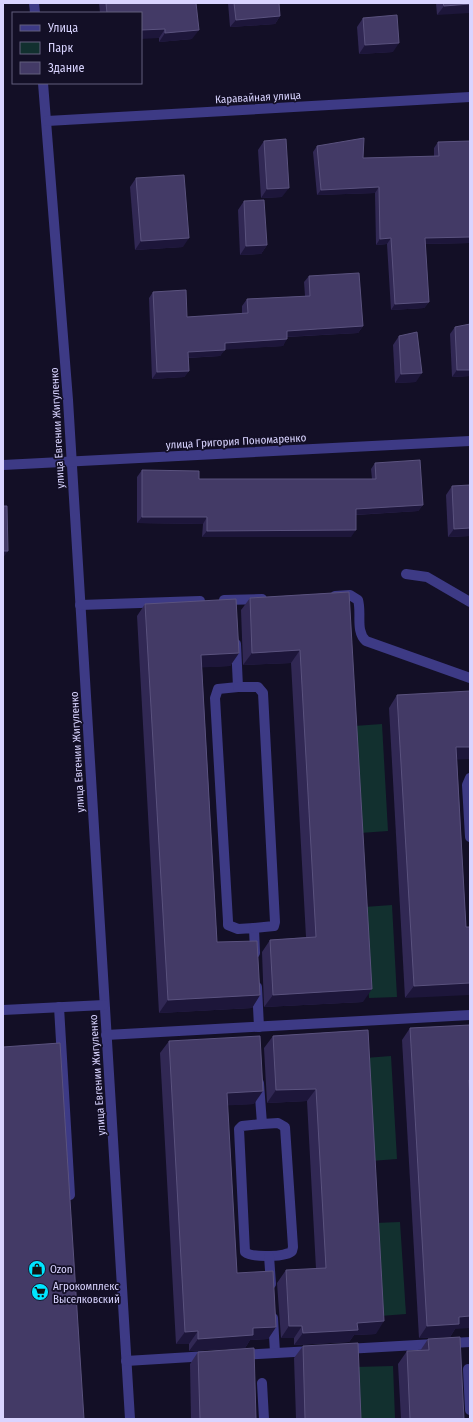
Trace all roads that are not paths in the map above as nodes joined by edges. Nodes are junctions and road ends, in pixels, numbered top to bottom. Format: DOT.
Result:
graph roads {
  1 [pos="43,84"];
  2 [pos="470,97"];
  3 [pos="47,121"];
  4 [pos="470,441"];
  5 [pos="71,461"];
  6 [pos="3,465"];
  7 [pos="406,574"];
  8 [pos="326,596"];
  9 [pos="272,598"];
  10 [pos="470,602"];
  11 [pos="80,605"];
  12 [pos="235,631"];
  13 [pos="470,678"];
  14 [pos="238,687"];
  15 [pos="470,778"];
  16 [pos="470,837"];
  17 [pos="254,928"];
  18 [pos="104,1005"];
  19 [pos="59,1007"];
  20 [pos="3,1010"];
  21 [pos="470,1015"];
  22 [pos="257,1029"];
  23 [pos="106,1036"];
  24 [pos="259,1072"];
  25 [pos="262,1124"];
  26 [pos="70,1205"];
  27 [pos="269,1256"];
  28 [pos="271,1293"];
  29 [pos="272,1308"];
  30 [pos="470,1342"];
  31 [pos="334,1349"];
  32 [pos="319,1350"];
  33 [pos="275,1353"];
  34 [pos="126,1361"];
  35 [pos="468,1369"];
  36 [pos="262,1383"];
  37 [pos="470,1410"];
  38 [pos="130,1419"];
  39 [pos="264,1419"];
  1 -- 3 [label="street, улица Евгении Жигуленко"];
  2 -- 3 [label="street, Каравайная улица"];
  3 -- 5 [label="street, улица Евгении Жигуленко"];
  4 -- 5 [label="street, улица Григория Пономаренко"];
  5 -- 6 [label="street, улица Григория Пономаренко"];
  5 -- 11 [label="street, улица Евгении Жигуленко"];
  7 -- 10 [label="street"];
  8 -- 13 [label="street"];
  9 -- 11 [label="street"];
  11 -- 18 [label="street, улица Евгении Жигуленко"];
  12 -- 14 [label="street"];
  14 -- 17 [label="street"];
  14 -- 17 [label="street"];
  15 -- 16 [label="street"];
  17 -- 22 [label="street"];
  18 -- 19 [label="street"];
  18 -- 23 [label="street, улица Евгении Жигуленко"];
  19 -- 20 [label="street"];
  19 -- 26 [label="street"];
  21 -- 22 [label="street"];
  22 -- 23 [label="street"];
  23 -- 34 [label="street, улица Евгении Жигуленко"];
  24 -- 25 [label="street"];
  25 -- 27 [label="street"];
  25 -- 27 [label="street"];
  27 -- 28 [label="street"];
  29 -- 33 [label="street"];
  30 -- 31 [label="street"];
  32 -- 33 [label="street"];
  33 -- 34 [label="street"];
  34 -- 38 [label="street, улица Евгении Жигуленко"];
  35 -- 37 [label="street"];
  36 -- 39 [label="street"];
}
